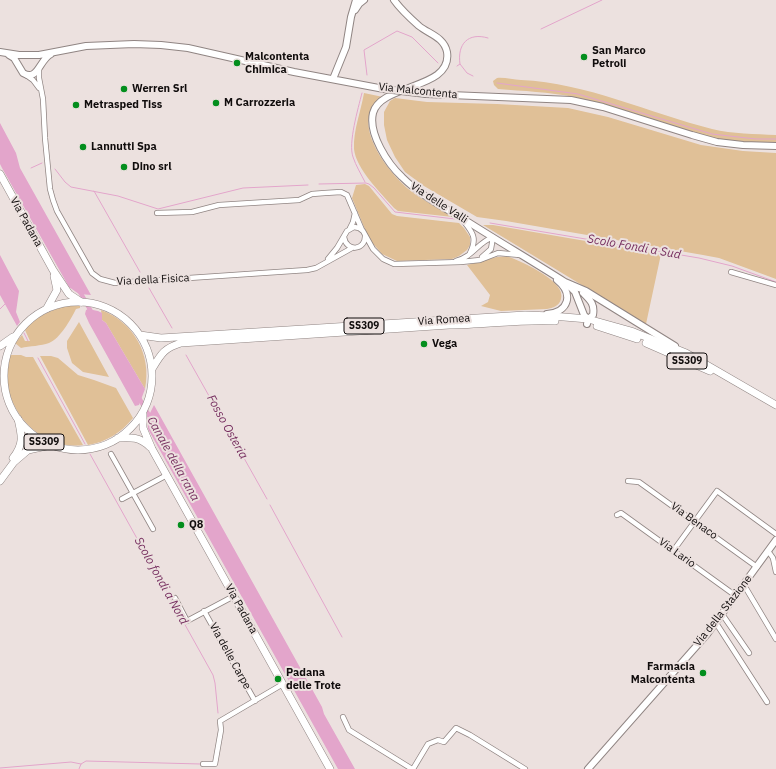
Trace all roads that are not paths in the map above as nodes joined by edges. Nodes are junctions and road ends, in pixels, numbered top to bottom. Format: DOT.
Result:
graph roads {
  1 [pos="356,0"];
  2 [pos="364,0"];
  3 [pos="388,0"];
  4 [pos="394,0"];
  5 [pos="398,6"];
  6 [pos="352,15"];
  7 [pos="58,50"];
  8 [pos="0,52"];
  9 [pos="29,55"];
  10 [pos="40,66"];
  11 [pos="20,68"];
  12 [pos="24,74"];
  13 [pos="333,79"];
  14 [pos="43,99"];
  15 [pos="776,146"];
  16 [pos="0,174"];
  17 [pos="157,213"];
  18 [pos="355,213"];
  19 [pos="460,217"];
  20 [pos="350,229"];
  21 [pos="362,230"];
  22 [pos="365,235"];
  23 [pos="344,237"];
  24 [pos="493,237"];
  25 [pos="360,247"];
  26 [pos="352,248"];
  27 [pos="373,249"];
  28 [pos="470,255"];
  29 [pos="521,255"];
  30 [pos="473,261"];
  31 [pos="326,262"];
  32 [pos="452,262"];
  33 [pos="542,268"];
  34 [pos="53,270"];
  35 [pos="731,272"];
  36 [pos="565,282"];
  37 [pos="776,285"];
  38 [pos="578,288"];
  39 [pos="81,302"];
  40 [pos="47,308"];
  41 [pos="536,315"];
  42 [pos="587,322"];
  43 [pos="16,335"];
  44 [pos="140,335"];
  45 [pos="0,346"];
  46 [pos="684,353"];
  47 [pos="152,369"];
  48 [pos="0,372"];
  49 [pos="4,380"];
  50 [pos="735,382"];
  51 [pos="776,405"];
  52 [pos="143,412"];
  53 [pos="18,419"];
  54 [pos="118,438"];
  55 [pos="51,445"];
  56 [pos="152,449"];
  57 [pos="111,454"];
  58 [pos="0,474"];
  59 [pos="167,475"];
  60 [pos="0,481"];
  61 [pos="628,481"];
  62 [pos="133,493"];
  63 [pos="122,499"];
  64 [pos="617,516"];
  65 [pos="694,521"];
  66 [pos="153,529"];
  67 [pos="776,534"];
  68 [pos="776,540"];
  69 [pos="673,551"];
  70 [pos="768,551"];
  71 [pos="757,566"];
  72 [pos="776,572"];
  73 [pos="744,585"];
  74 [pos="234,596"];
  75 [pos="736,596"];
  76 [pos="175,598"];
  77 [pos="204,611"];
  78 [pos="722,614"];
  79 [pos="716,623"];
  80 [pos="776,639"];
  81 [pos="749,653"];
  82 [pos="283,684"];
  83 [pos="255,701"];
  84 [pos="767,702"];
  85 [pos="343,717"];
  86 [pos="202,764"];
  87 [pos="330,769"];
  88 [pos="412,769"];
  89 [pos="525,769"];
  90 [pos="588,769"];
  1 -- 6 [label="street"];
  2 -- 6 [label="street"];
  3 -- 5 [label="street, Via delle Valli"];
  4 -- 5 [label="street, Via delle Valli"];
  5 -- 19 [label="street, Via delle Valli"];
  6 -- 13 [label="street"];
  7 -- 9 [label="street, Via Malcontenta"];
  7 -- 10 [label="street"];
  7 -- 13 [label="street, Via Malcontenta"];
  8 -- 9 [label="street, Via Malcontenta"];
  8 -- 11 [label="street, Via Malcontenta"];
  9 -- 10 [label="street"];
  9 -- 11 [label="street"];
  10 -- 12 [label="street"];
  10 -- 14 [label="street, Via della Fisica"];
  11 -- 12 [label="street, Via Malcontenta"];
  12 -- 14 [label="street, Via della Fisica"];
  13 -- 15 [label="street, Via Malcontenta, bridge"];
  14 -- 31 [label="street, Via della Fisica"];
  16 -- 34 [label="main road, Via Padana"];
  17 -- 18 [label="street, Via della Fisica"];
  18 -- 20 [label="street, Via della Fisica"];
  18 -- 21 [label="street, Via della Fisica"];
  19 -- 24 [label="street, Via delle Valli"];
  19 -- 28 [label="street"];
  20 -- 21 [label="street"];
  20 -- 23 [label="street, Via della Fisica"];
  21 -- 22 [label="street, Via della Fisica"];
  22 -- 25 [label="street"];
  22 -- 27 [label="street, Via della Fisica"];
  23 -- 26 [label="street"];
  23 -- 31 [label="street, Via della Fisica"];
  24 -- 28 [label="street, Via della Fisica"];
  24 -- 29 [label="street, Via delle Valli"];
  24 -- 30 [label="street"];
  25 -- 26 [label="street, Via della Fisica"];
  25 -- 27 [label="street, Via della Fisica"];
  26 -- 31 [label="street, Via della Fisica"];
  27 -- 32 [label="street, Via della Fisica"];
  28 -- 32 [label="street, Via della Fisica"];
  29 -- 30 [label="street, Via della Fisica"];
  29 -- 33 [label="street, Via delle Valli"];
  30 -- 32 [label="street, Via della Fisica"];
  33 -- 36 [label="street, Via delle Valli"];
  33 -- 41 [label="street, Via delle Valli"];
  34 -- 39 [label="main road, Via Padana"];
  34 -- 40 [label="main road, Via Padana"];
  35 -- 37 [label="street"];
  36 -- 38 [label="street, Via delle Valli"];
  36 -- 42 [label="street, Via delle Valli"];
  38 -- 42 [label="street, Via delle Valli"];
  38 -- 46 [label="street, Via delle Valli"];
  39 -- 40 [label="main road, SS309"];
  39 -- 44 [label="main road, SS309"];
  40 -- 43 [label="main road, SS309"];
  41 -- 42 [label="main road, Via Romea / SS309"];
  41 -- 44 [label="main road, Via Romea / SS309"];
  42 -- 46 [label="main road, Via Romea / SS309"];
  42 -- 47 [label="main road, Via Romea / SS309"];
  42 -- 50 [label="main road, Via Romea / SS309"];
  43 -- 45 [label="main road, SS309"];
  43 -- 49 [label="main road, SS309"];
  44 -- 47 [label="main road, SS309"];
  46 -- 50 [label="main road, Via Romea / SS309"];
  47 -- 52 [label="main road, SS309"];
  48 -- 49 [label="main road, SS309"];
  49 -- 53 [label="main road, SS309"];
  50 -- 51 [label="main road, Via Romea / SS309"];
  52 -- 54 [label="main road, SS309"];
  52 -- 56 [label="main road, Via Padana"];
  53 -- 55 [label="main road, SS309"];
  53 -- 58 [label="main road"];
  54 -- 55 [label="main road, SS309"];
  54 -- 56 [label="main road"];
  55 -- 60 [label="main road"];
  56 -- 59 [label="main road, Via Padana"];
  57 -- 62 [label="street"];
  59 -- 62 [label="street"];
  59 -- 74 [label="main road, Via Padana"];
  61 -- 65 [label="street, Via Benaco"];
  62 -- 63 [label="street"];
  62 -- 66 [label="street"];
  64 -- 69 [label="street, Via Lario"];
  65 -- 67 [label="street"];
  65 -- 69 [label="street"];
  65 -- 71 [label="street, Via Benaco"];
  68 -- 70 [label="street, Via della Stazione"];
  69 -- 75 [label="street, Via Lario"];
  70 -- 71 [label="street, Via della Stazione"];
  70 -- 72 [label="street"];
  71 -- 73 [label="street, Via della Stazione"];
  73 -- 75 [label="street, Via della Stazione"];
  73 -- 80 [label="street"];
  74 -- 77 [label="street"];
  74 -- 82 [label="main road, Via Padana"];
  75 -- 78 [label="street, Via della Stazione"];
  76 -- 77 [label="street"];
  77 -- 83 [label="street, Via delle Carpe"];
  78 -- 79 [label="street, Via della Stazione"];
  78 -- 81 [label="street"];
  79 -- 84 [label="street"];
  79 -- 90 [label="street, Via della Stazione"];
  82 -- 83 [label="street"];
  82 -- 87 [label="main road, Via Padana"];
  83 -- 86 [label="street"];
  85 -- 88 [label="street"];
  88 -- 89 [label="street"];
}
